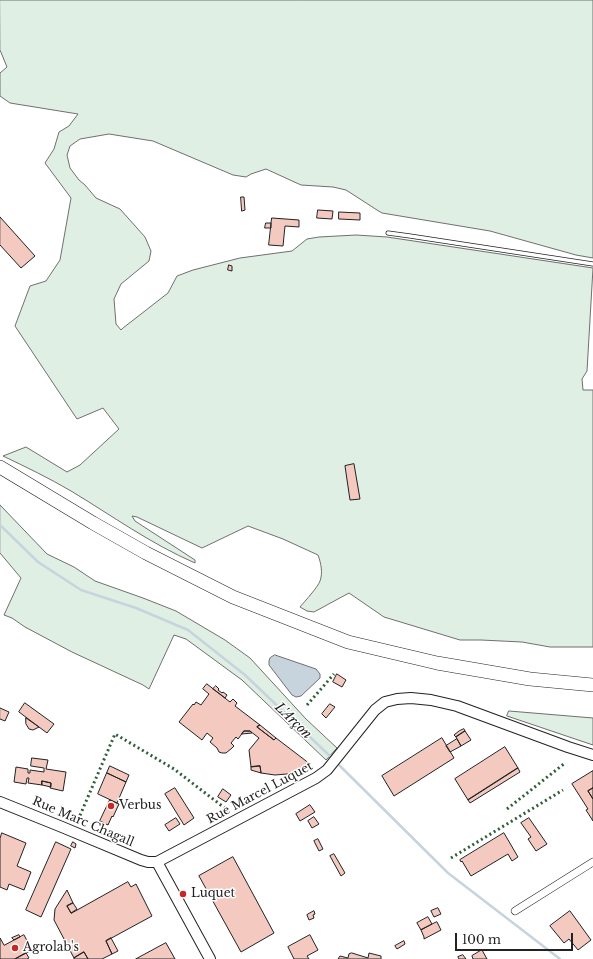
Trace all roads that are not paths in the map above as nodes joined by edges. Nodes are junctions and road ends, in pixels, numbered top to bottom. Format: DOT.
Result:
graph roads {
  1 [pos="388,233"];
  2 [pos="593,264"];
  3 [pos="0,467"];
  4 [pos="593,684"];
  5 [pos="593,755"];
  6 [pos="0,802"];
  7 [pos="157,862"];
  8 [pos="593,862"];
  9 [pos="515,911"];
  10 [pos="210,959"];
  1 -- 2 [label="lane"];
  3 -- 4 [label="highway"];
  5 -- 7 [label="street, Rue Marcel Luquet"];
  6 -- 7 [label="street, Rue Marc Chagall"];
  7 -- 10 [label="street"];
  8 -- 9 [label="street"];
}
